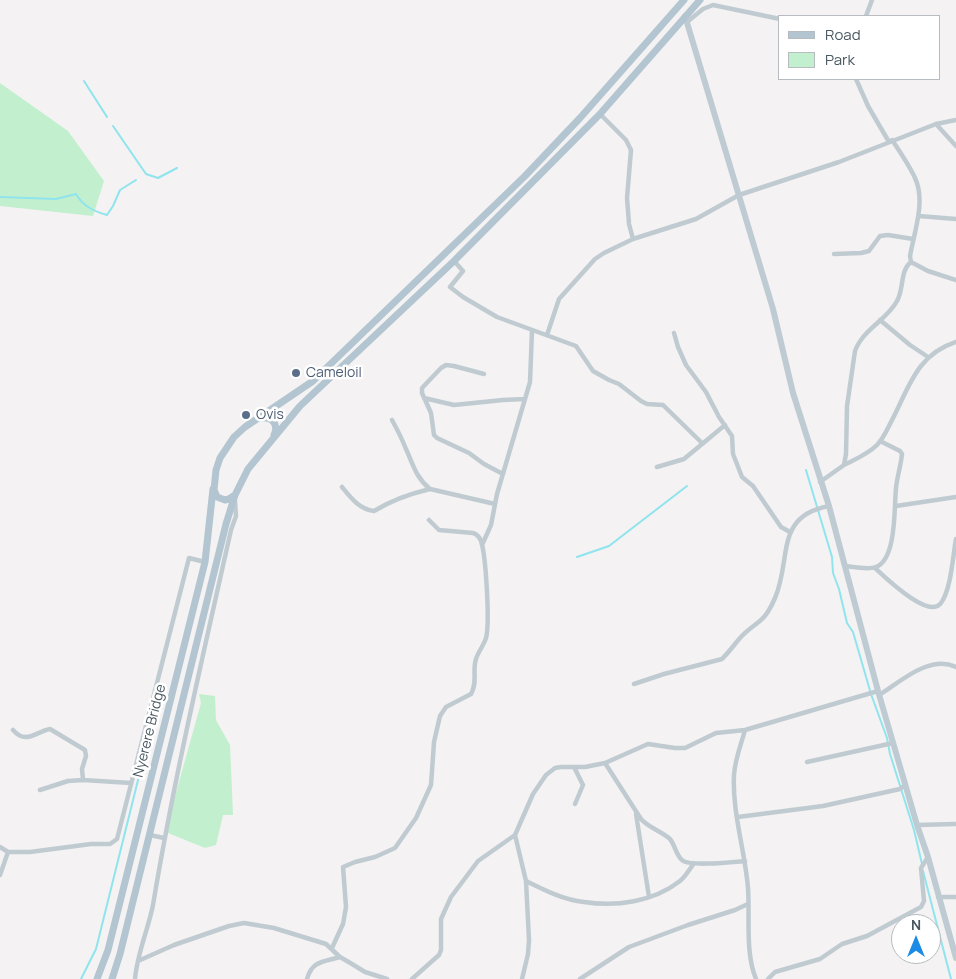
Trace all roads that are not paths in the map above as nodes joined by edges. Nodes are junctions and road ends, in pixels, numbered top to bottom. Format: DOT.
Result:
graph roads {
  1 [pos="684,0"];
  2 [pos="700,0"];
  3 [pos="872,0"];
  4 [pos="866,15"];
  5 [pos="686,19"];
  6 [pos="778,19"];
  7 [pos="856,80"];
  8 [pos="600,114"];
  9 [pos="956,120"];
  10 [pos="936,124"];
  11 [pos="890,141"];
  12 [pos="956,146"];
  13 [pos="739,195"];
  14 [pos="919,216"];
  15 [pos="956,219"];
  16 [pos="633,239"];
  17 [pos="913,239"];
  18 [pos="834,254"];
  19 [pos="454,261"];
  20 [pos="911,262"];
  21 [pos="956,280"];
  22 [pos="880,320"];
  23 [pos="532,330"];
  24 [pos="674,332"];
  25 [pos="547,335"];
  26 [pos="956,342"];
  27 [pos="928,357"];
  28 [pos="484,374"];
  29 [pos="424,398"];
  30 [pos="525,399"];
  31 [pos="256,420"];
  32 [pos="392,420"];
  33 [pos="725,425"];
  34 [pos="272,438"];
  35 [pos="880,441"];
  36 [pos="702,443"];
  37 [pos="844,465"];
  38 [pos="657,467"];
  39 [pos="503,474"];
  40 [pos="820,482"];
  41 [pos="214,486"];
  42 [pos="342,487"];
  43 [pos="430,489"];
  44 [pos="235,495"];
  45 [pos="956,497"];
  46 [pos="495,504"];
  47 [pos="829,506"];
  48 [pos="896,506"];
  49 [pos="429,520"];
  50 [pos="790,532"];
  51 [pos="956,539"];
  52 [pos="482,546"];
  53 [pos="205,562"];
  54 [pos="845,566"];
  55 [pos="874,568"];
  56 [pos="956,667"];
  57 [pos="634,684"];
  58 [pos="879,693"];
  59 [pos="13,730"];
  60 [pos="745,730"];
  61 [pos="893,743"];
  62 [pos="807,762"];
  63 [pos="605,763"];
  64 [pos="574,767"];
  65 [pos="83,780"];
  66 [pos="131,783"];
  67 [pos="905,785"];
  68 [pos="40,790"];
  69 [pos="575,804"];
  70 [pos="636,811"];
  71 [pos="738,817"];
  72 [pos="956,824"];
  73 [pos="917,825"];
  74 [pos="150,835"];
  75 [pos="515,835"];
  76 [pos="164,838"];
  77 [pos="0,847"];
  78 [pos="8,852"];
  79 [pos="928,857"];
  80 [pos="745,861"];
  81 [pos="694,863"];
  82 [pos="0,875"];
  83 [pos="526,882"];
  84 [pos="649,896"];
  85 [pos="938,897"];
  86 [pos="956,897"];
  87 [pos="748,904"];
  88 [pos="332,948"];
  89 [pos="340,957"];
  90 [pos="956,958"];
  91 [pos="138,961"];
  92 [pos="381,978"];
  93 [pos="97,979"];
  94 [pos="112,979"];
  95 [pos="135,979"];
  96 [pos="307,979"];
  97 [pos="387,979"];
  98 [pos="412,979"];
  99 [pos="522,979"];
  100 [pos="580,979"];
  101 [pos="756,979"];
  102 [pos="768,979"];
  1 -- 31 [label="main road, Nyerere Bridge"];
  2 -- 5 [label="main road, Nyerere Bridge"];
  3 -- 4 [label="street"];
  5 -- 6 [label="street"];
  5 -- 8 [label="main road, Nyerere Bridge"];
  5 -- 13 [label="street"];
  7 -- 11 [label="street"];
  8 -- 16 [label="street"];
  8 -- 19 [label="main road, Nyerere Bridge"];
  9 -- 10 [label="street"];
  10 -- 11 [label="street"];
  10 -- 12 [label="street"];
  11 -- 13 [label="street"];
  11 -- 14 [label="street"];
  13 -- 16 [label="street"];
  13 -- 40 [label="street"];
  14 -- 15 [label="street"];
  14 -- 17 [label="street"];
  16 -- 25 [label="street"];
  17 -- 18 [label="street"];
  17 -- 20 [label="street"];
  19 -- 23 [label="street"];
  19 -- 34 [label="main road, Nyerere Bridge"];
  20 -- 21 [label="street"];
  20 -- 22 [label="street"];
  22 -- 27 [label="street"];
  22 -- 37 [label="street"];
  23 -- 25 [label="street"];
  23 -- 30 [label="street"];
  24 -- 33 [label="street"];
  25 -- 36 [label="street"];
  26 -- 27 [label="street"];
  27 -- 35 [label="street"];
  28 -- 29 [label="street"];
  29 -- 30 [label="street"];
  29 -- 39 [label="street"];
  30 -- 39 [label="street"];
  31 -- 34 [label="main road"];
  31 -- 41 [label="main road, Nyerere Bridge"];
  32 -- 43 [label="street"];
  33 -- 36 [label="street"];
  33 -- 50 [label="street"];
  34 -- 44 [label="main road, Nyerere Bridge"];
  35 -- 37 [label="street"];
  35 -- 48 [label="street"];
  36 -- 38 [label="street"];
  37 -- 40 [label="street"];
  39 -- 46 [label="street"];
  40 -- 47 [label="street"];
  41 -- 44 [label="main road"];
  41 -- 53 [label="main road, Nyerere Bridge"];
  42 -- 43 [label="street"];
  43 -- 46 [label="street"];
  44 -- 74 [label="main road, Nyerere Bridge"];
  44 -- 76 [label="street"];
  45 -- 48 [label="street"];
  46 -- 52 [label="street"];
  47 -- 50 [label="street"];
  47 -- 54 [label="street"];
  48 -- 55 [label="street"];
  49 -- 52 [label="street"];
  50 -- 57 [label="street"];
  51 -- 55 [label="street"];
  52 -- 88 [label="street"];
  53 -- 66 [label="street"];
  53 -- 93 [label="main road, Nyerere Bridge"];
  54 -- 55 [label="street"];
  54 -- 58 [label="street"];
  56 -- 58 [label="street"];
  58 -- 60 [label="street"];
  58 -- 61 [label="street"];
  59 -- 65 [label="street"];
  60 -- 63 [label="street"];
  60 -- 71 [label="street"];
  61 -- 62 [label="street"];
  61 -- 67 [label="street"];
  63 -- 64 [label="street"];
  63 -- 70 [label="street"];
  64 -- 69 [label="street"];
  64 -- 75 [label="street"];
  65 -- 66 [label="street"];
  65 -- 68 [label="street"];
  66 -- 78 [label="street"];
  67 -- 71 [label="street"];
  67 -- 73 [label="street"];
  70 -- 81 [label="street"];
  70 -- 84 [label="street"];
  71 -- 80 [label="street"];
  72 -- 73 [label="street"];
  73 -- 79 [label="street"];
  74 -- 76 [label="street"];
  74 -- 94 [label="main road, Nyerere Bridge"];
  75 -- 83 [label="street"];
  75 -- 98 [label="street"];
  76 -- 91 [label="street"];
  77 -- 78 [label="street"];
  78 -- 82 [label="street"];
  79 -- 85 [label="street"];
  79 -- 102 [label="street"];
  80 -- 81 [label="street"];
  80 -- 87 [label="street"];
  81 -- 84 [label="street"];
  83 -- 84 [label="street"];
  83 -- 99 [label="street"];
  85 -- 86 [label="street"];
  85 -- 90 [label="street"];
  87 -- 100 [label="street"];
  87 -- 101 [label="street"];
  88 -- 89 [label="street"];
  88 -- 91 [label="street"];
  89 -- 92 [label="street"];
  89 -- 96 [label="street"];
  91 -- 95 [label="street"];
  92 -- 97 [label="street"];
}
